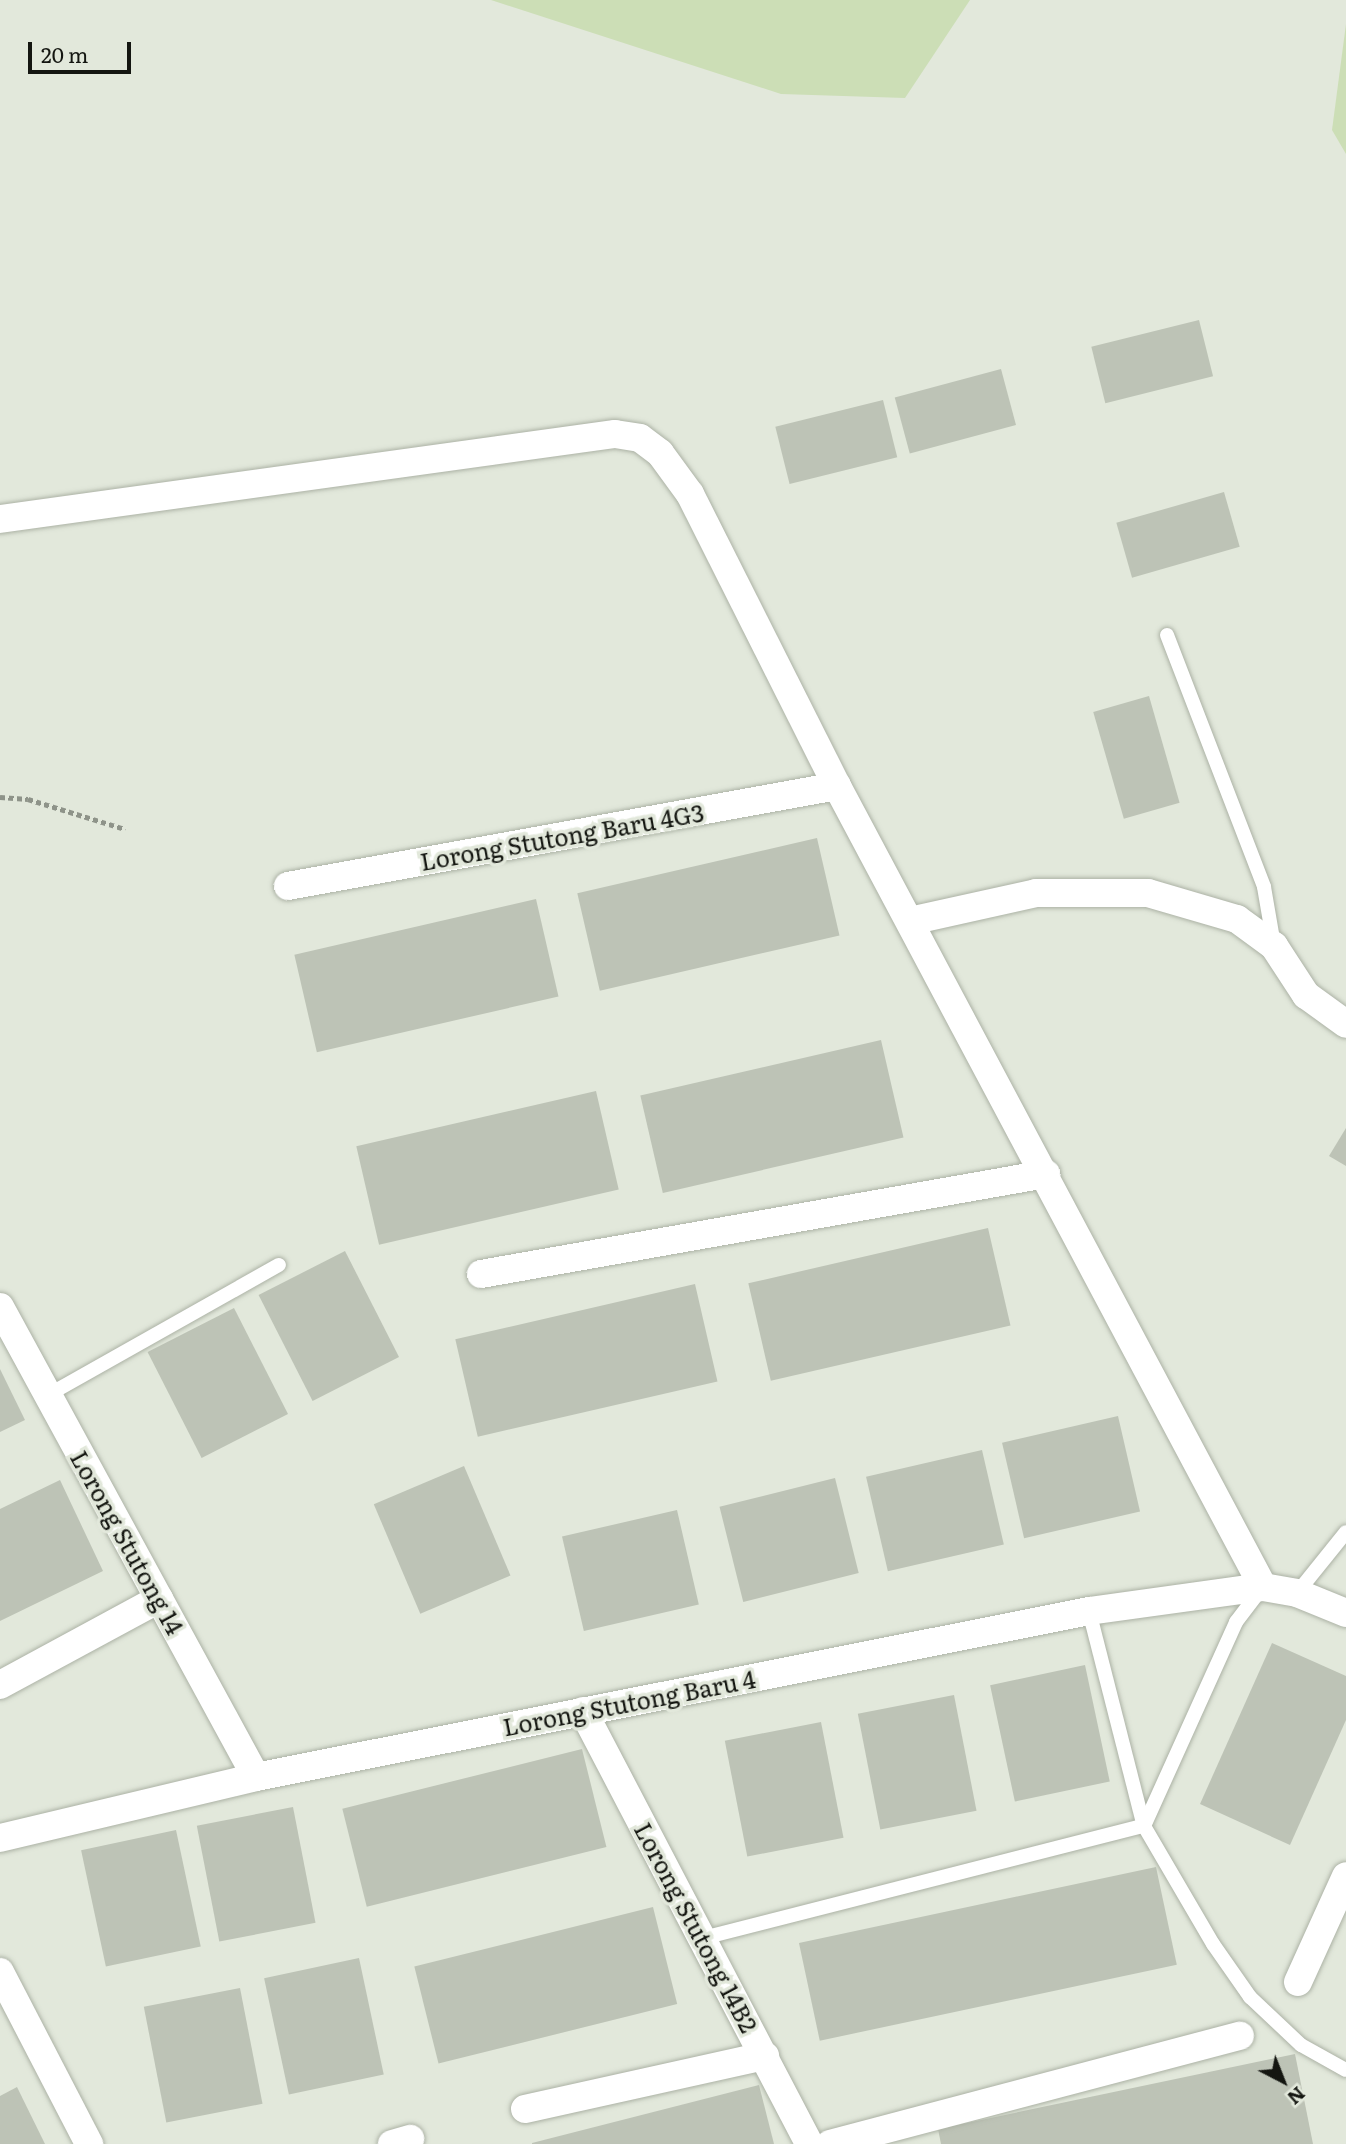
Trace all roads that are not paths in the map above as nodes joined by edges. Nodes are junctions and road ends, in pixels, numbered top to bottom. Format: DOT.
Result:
graph roads {
  1 [pos="0,519"];
  2 [pos="1167,635"];
  3 [pos="837,786"];
  4 [pos="288,886"];
  5 [pos="910,921"];
  6 [pos="1274,946"];
  7 [pos="1346,1024"];
  8 [pos="1046,1174"];
  9 [pos="279,1265"];
  10 [pos="481,1275"];
  11 [pos="0,1307"];
  12 [pos="48,1395"];
  13 [pos="1346,1532"];
  14 [pos="1263,1587"];
  15 [pos="1297,1592"];
  16 [pos="159,1600"];
  17 [pos="1088,1611"];
  18 [pos="1346,1614"];
  19 [pos="0,1685"];
  20 [pos="583,1711"];
  21 [pos="256,1777"];
  22 [pos="1144,1826"];
  23 [pos="0,1838"];
  24 [pos="1346,1876"];
  25 [pos="703,1938"];
  26 [pos="0,1972"];
  27 [pos="1298,1982"];
  28 [pos="1240,2036"];
  29 [pos="765,2056"];
  30 [pos="1346,2070"];
  31 [pos="525,2109"];
  32 [pos="89,2144"];
  33 [pos="810,2144"];
  34 [pos="830,2144"];
  1 -- 3 [label="street"];
  2 -- 6 [label="lane"];
  3 -- 4 [label="street, Lorong Stutong Baru 4G3"];
  3 -- 5 [label="street"];
  5 -- 6 [label="street"];
  5 -- 8 [label="street"];
  6 -- 7 [label="street"];
  8 -- 10 [label="street"];
  8 -- 14 [label="street"];
  9 -- 12 [label="lane"];
  11 -- 12 [label="street, Lorong Stutong 14"];
  12 -- 16 [label="street, Lorong Stutong 14"];
  13 -- 15 [label="lane"];
  14 -- 15 [label="street, Lorong Stutong Baru 4"];
  14 -- 17 [label="street, Lorong Stutong Baru 4"];
  14 -- 22 [label="lane"];
  15 -- 18 [label="street, Lorong Stutong Baru 4"];
  16 -- 19 [label="street"];
  16 -- 21 [label="street, Lorong Stutong 14"];
  17 -- 20 [label="street, Lorong Stutong Baru 4"];
  17 -- 22 [label="lane"];
  20 -- 21 [label="street, Lorong Stutong Baru 4"];
  20 -- 25 [label="street, Lorong Stutong 14B2"];
  21 -- 23 [label="street, Lorong Stutong Baru 4"];
  22 -- 25 [label="lane"];
  22 -- 30 [label="lane"];
  24 -- 27 [label="street"];
  25 -- 29 [label="street, Lorong Stutong 14B2"];
  26 -- 32 [label="street"];
  28 -- 34 [label="street"];
  29 -- 31 [label="street"];
  29 -- 33 [label="street, Lorong Stutong 14B2"];
}
